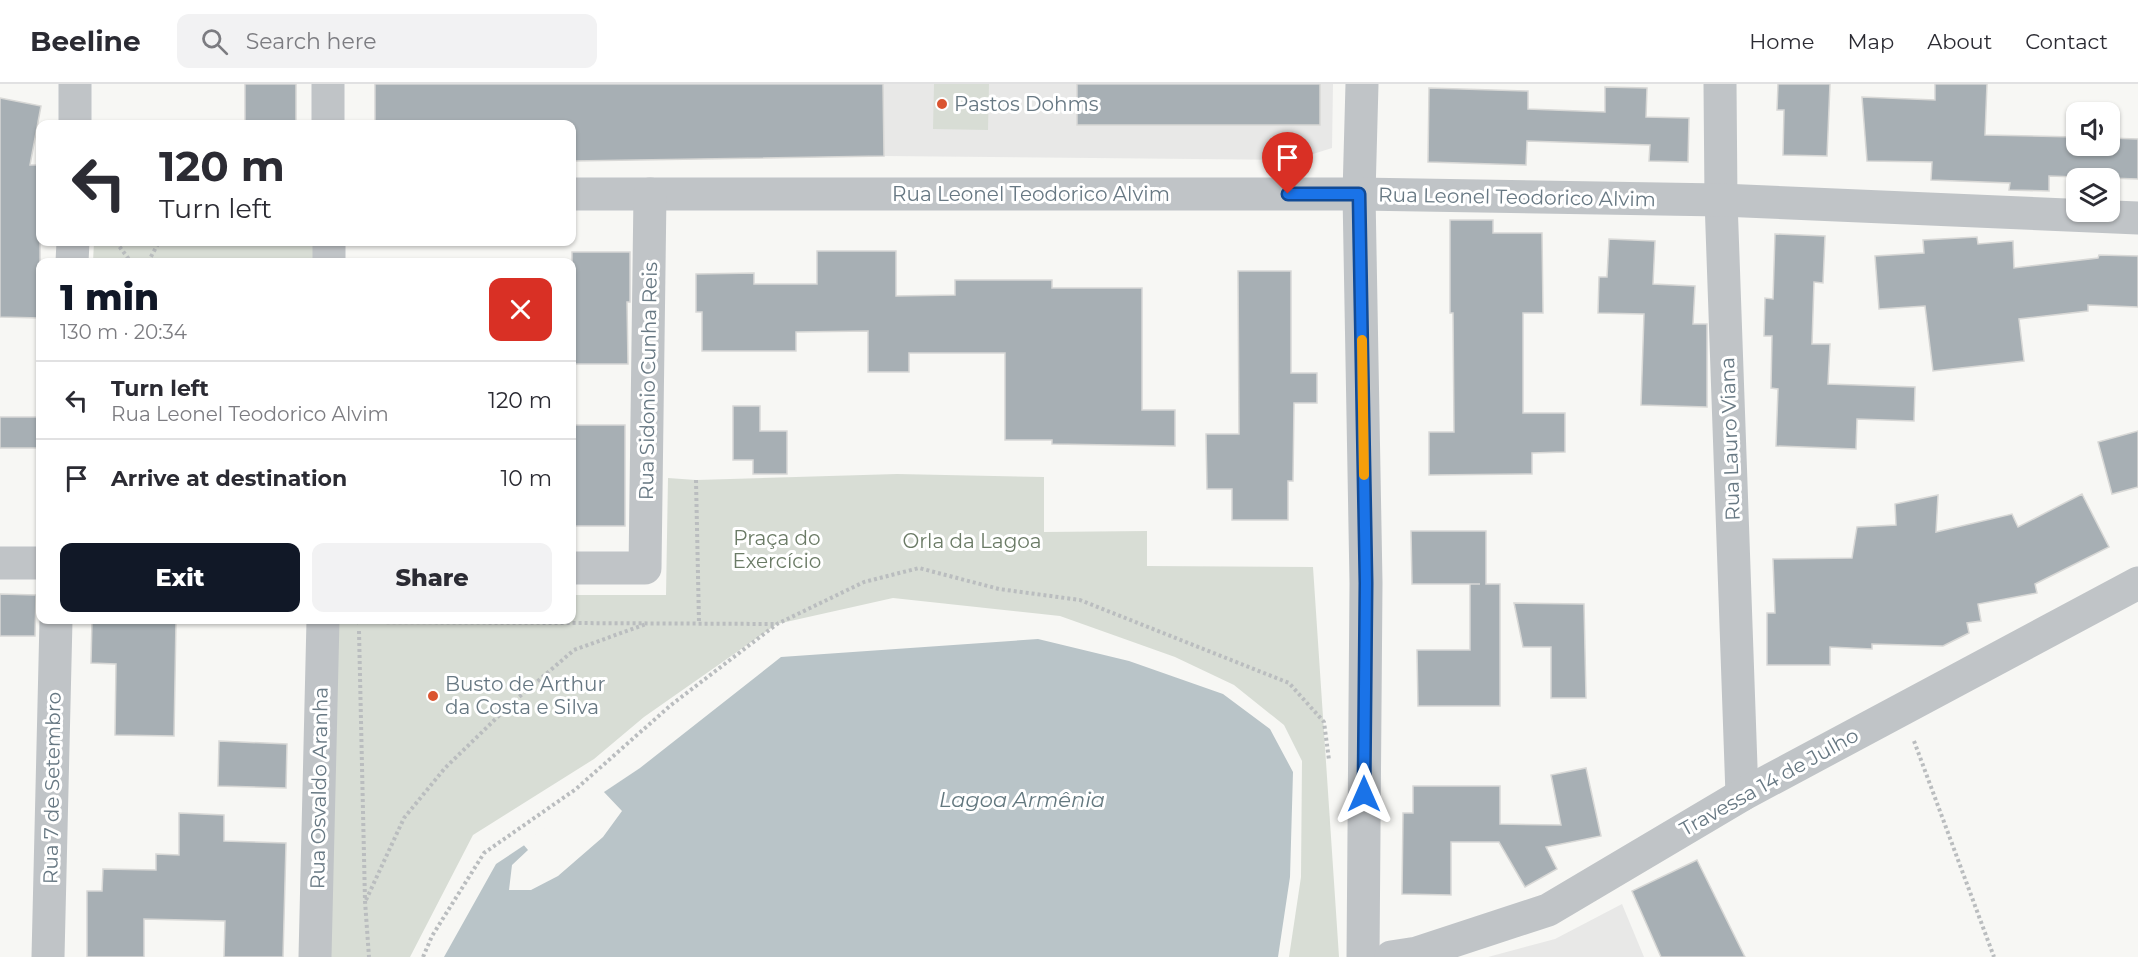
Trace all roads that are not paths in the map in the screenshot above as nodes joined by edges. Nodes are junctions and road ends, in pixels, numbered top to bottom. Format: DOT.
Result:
graph roads {
  1 [pos="75,84"];
  2 [pos="328,84"];
  3 [pos="1362,84"];
  4 [pos="1720,84"];
  5 [pos="75,120"];
  6 [pos="328,120"];
  7 [pos="576,194"];
  8 [pos="650,194"];
  9 [pos="1359,194"];
  10 [pos="1721,200"];
  11 [pos="2138,218"];
  12 [pos="0,563"];
  13 [pos="36,563"];
  14 [pos="576,568"];
  15 [pos="2138,583"];
  16 [pos="56,624"];
  17 [pos="323,624"];
  18 [pos="1742,795"];
  19 [pos="1409,956"];
  20 [pos="48,957"];
  21 [pos="315,957"];
  22 [pos="1363,957"];
  1 -- 5 [label="street"];
  2 -- 6 [label="street"];
  3 -- 9 [label="street"];
  4 -- 10 [label="street, Rua Lauro Viana"];
  7 -- 8 [label="street, Rua Leonel Teodorico Alvim"];
  8 -- 9 [label="street, Rua Leonel Teodorico Alvim"];
  8 -- 14 [label="street, Rua Sidonio Cunha Reis"];
  9 -- 10 [label="street, Rua Leonel Teodorico Alvim"];
  9 -- 22 [label="street"];
  10 -- 11 [label="street, Rua Leonel Teodorico Alvim"];
  10 -- 18 [label="street, Rua Lauro Viana"];
  12 -- 13 [label="street"];
  15 -- 18 [label="street, Travessa 14 de Julho"];
  16 -- 20 [label="street, Rua 7 de Setembro"];
  17 -- 21 [label="street, Rua Osvaldo Aranha"];
  18 -- 19 [label="street, Travessa 14 de Julho"];
}
